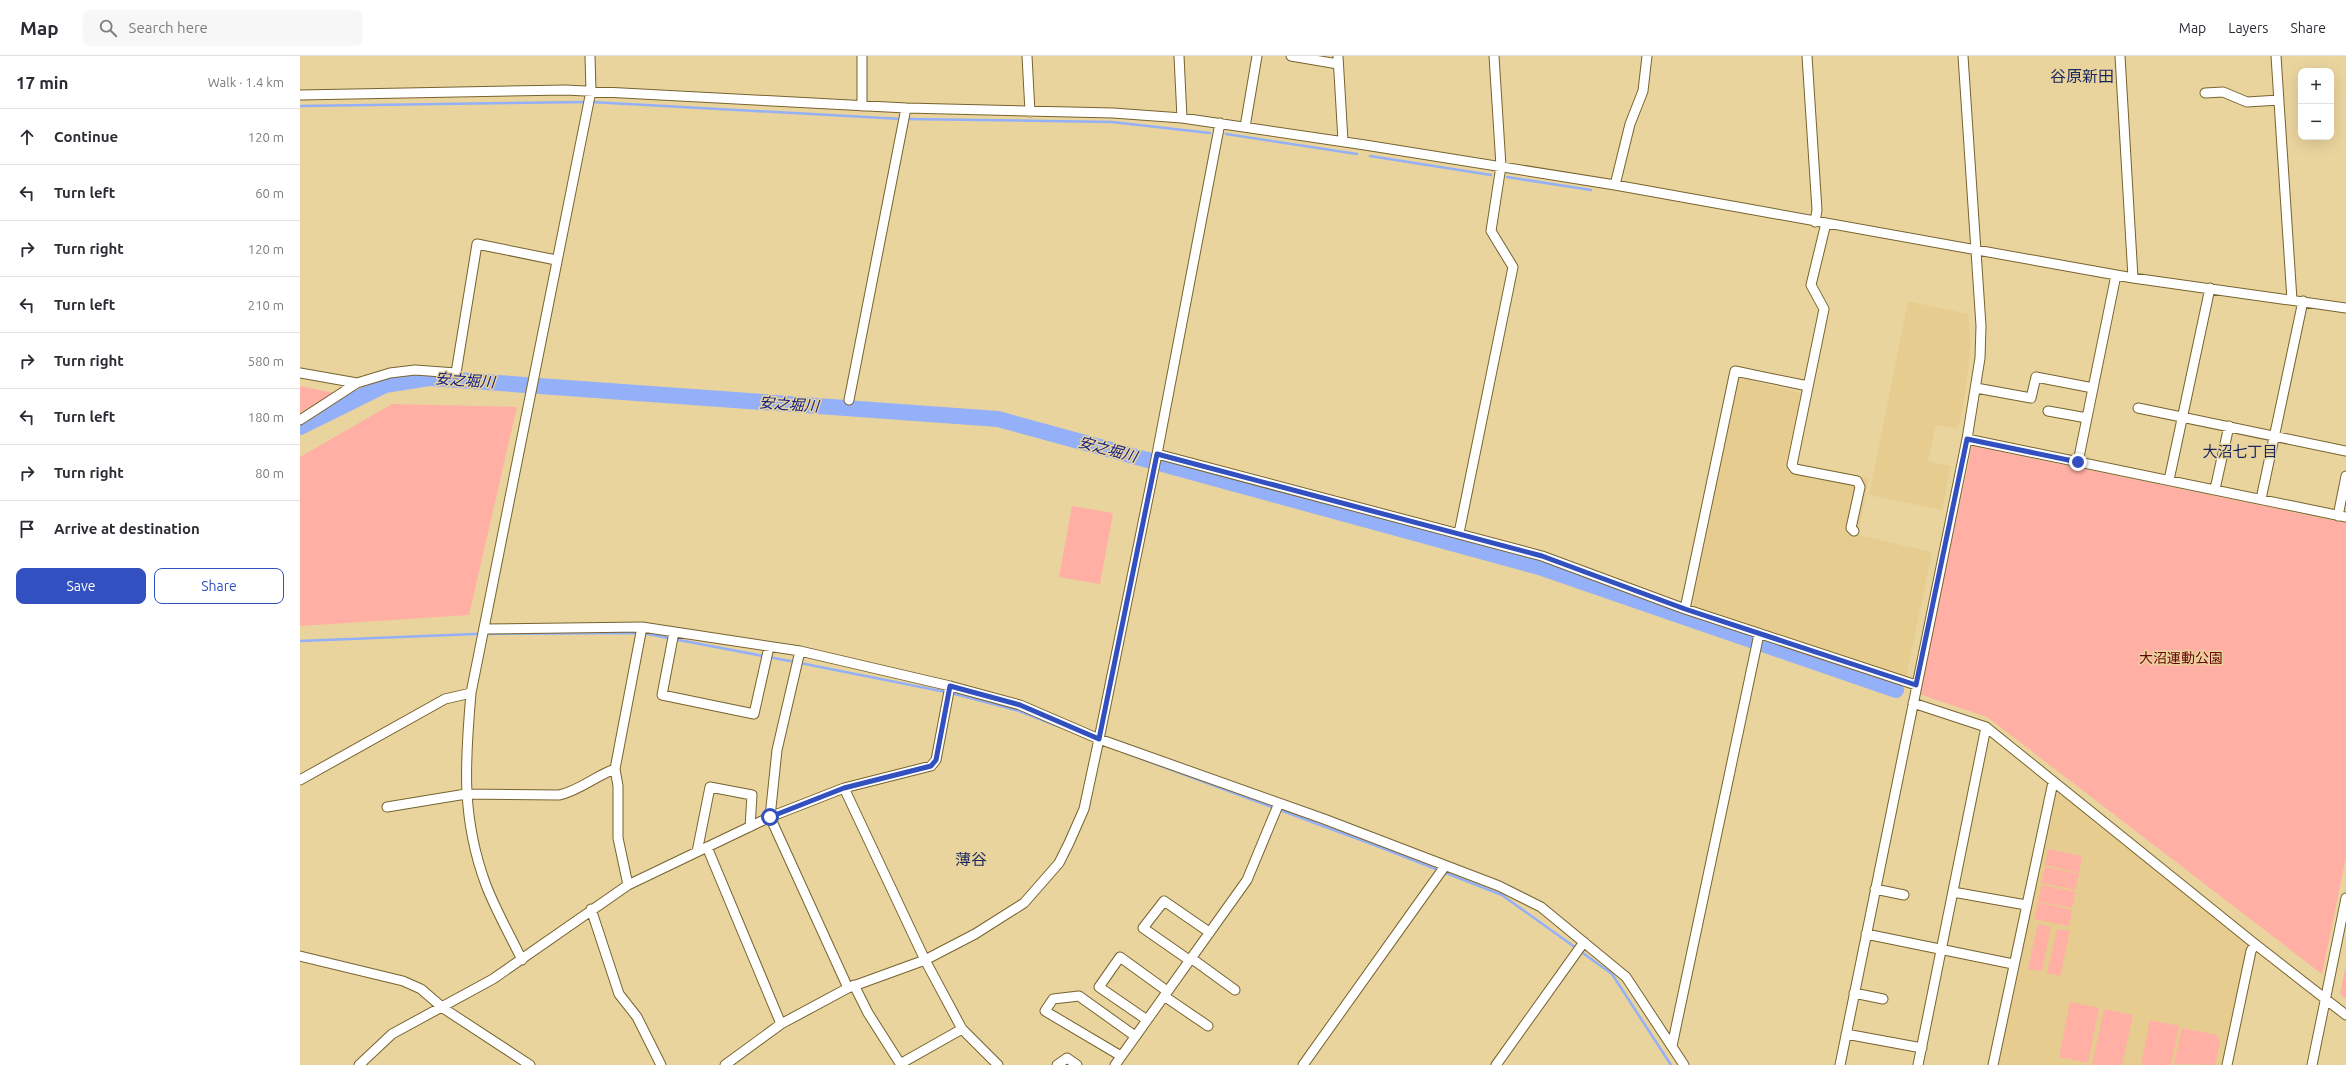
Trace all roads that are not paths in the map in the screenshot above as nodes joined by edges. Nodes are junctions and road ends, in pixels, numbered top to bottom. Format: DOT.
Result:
graph roads {
  1 [pos="590,56"];
  2 [pos="862,56"];
  3 [pos="1027,56"];
  4 [pos="1179,56"];
  5 [pos="1257,56"];
  6 [pos="1291,56"];
  7 [pos="1494,56"];
  8 [pos="1648,56"];
  9 [pos="1807,56"];
  10 [pos="1963,56"];
  11 [pos="2120,56"];
  12 [pos="2276,56"];
  13 [pos="1338,60"];
  14 [pos="2205,93"];
  15 [pos="591,94"];
  16 [pos="300,95"];
  17 [pos="2279,100"];
  18 [pos="862,106"];
  19 [pos="906,110"];
  20 [pos="1030,112"];
  21 [pos="1182,118"];
  22 [pos="1220,123"];
  23 [pos="1245,127"];
  24 [pos="1343,141"];
  25 [pos="1501,166"];
  26 [pos="1615,185"];
  27 [pos="1815,222"];
  28 [pos="1826,224"];
  29 [pos="1975,248"];
  30 [pos="556,260"];
  31 [pos="2116,275"];
  32 [pos="2133,278"];
  33 [pos="2210,288"];
  34 [pos="2292,300"];
  35 [pos="2303,301"];
  36 [pos="2346,308"];
  37 [pos="300,373"];
  38 [pos="356,383"];
  39 [pos="1808,386"];
  40 [pos="1976,388"];
  41 [pos="2093,388"];
  42 [pos="849,400"];
  43 [pos="2138,408"];
  44 [pos="2048,411"];
  45 [pos="2183,416"];
  46 [pos="2087,418"];
  47 [pos="300,420"];
  48 [pos="2229,426"];
  49 [pos="2276,435"];
  50 [pos="1967,439"];
  51 [pos="2346,451"];
  52 [pos="1157,454"];
  53 [pos="2078,462"];
  54 [pos="2346,476"];
  55 [pos="2169,480"];
  56 [pos="2215,489"];
  57 [pos="2261,499"];
  58 [pos="2342,517"];
  59 [pos="1854,530"];
  60 [pos="1459,533"];
  61 [pos="1685,609"];
  62 [pos="642,627"];
  63 [pos="485,629"];
  64 [pos="674,632"];
  65 [pos="1759,634"];
  66 [pos="769,647"];
  67 [pos="800,651"];
  68 [pos="1916,685"];
  69 [pos="950,686"];
  70 [pos="472,693"];
  71 [pos="1913,703"];
  72 [pos="1986,727"];
  73 [pos="1099,739"];
  74 [pos="614,769"];
  75 [pos="300,780"];
  76 [pos="2053,782"];
  77 [pos="844,788"];
  78 [pos="466,794"];
  79 [pos="1279,803"];
  80 [pos="387,807"];
  81 [pos="770,817"];
  82 [pos="750,827"];
  83 [pos="707,847"];
  84 [pos="697,852"];
  85 [pos="1445,866"];
  86 [pos="628,886"];
  87 [pos="1875,889"];
  88 [pos="1953,892"];
  89 [pos="1904,895"];
  90 [pos="2346,898"];
  91 [pos="2026,905"];
  92 [pos="591,909"];
  93 [pos="1209,932"];
  94 [pos="1866,934"];
  95 [pos="1584,942"];
  96 [pos="2255,944"];
  97 [pos="2336,948"];
  98 [pos="1941,949"];
  99 [pos="2346,950"];
  100 [pos="300,956"];
  101 [pos="1190,959"];
  102 [pos="522,960"];
  103 [pos="926,960"];
  104 [pos="2013,964"];
  105 [pos="851,987"];
  106 [pos="1236,990"];
  107 [pos="1166,993"];
  108 [pos="1854,993"];
  109 [pos="1883,999"];
  110 [pos="2326,1000"];
  111 [pos="443,1008"];
  112 [pos="2346,1015"];
  113 [pos="1147,1020"];
  114 [pos="781,1024"];
  115 [pos="1208,1026"];
  116 [pos="962,1029"];
  117 [pos="1846,1034"];
  118 [pos="1135,1036"];
  119 [pos="1672,1046"];
  120 [pos="1922,1048"];
  121 [pos="1121,1056"];
  122 [pos="901,1064"];
  123 [pos="359,1065"];
  124 [pos="530,1065"];
  125 [pos="661,1065"];
  126 [pos="725,1065"];
  127 [pos="998,1065"];
  128 [pos="1057,1065"];
  129 [pos="1077,1065"];
  130 [pos="1115,1065"];
  131 [pos="1303,1065"];
  132 [pos="1496,1065"];
  133 [pos="1684,1065"];
  134 [pos="1840,1065"];
  135 [pos="1918,1065"];
  136 [pos="1992,1065"];
  137 [pos="2227,1065"];
  138 [pos="2312,1065"];
  1 -- 15 [label="street"];
  2 -- 18 [label="street"];
  3 -- 20 [label="street"];
  4 -- 21 [label="street"];
  5 -- 23 [label="street"];
  6 -- 13 [label="street"];
  7 -- 25 [label="street"];
  8 -- 26 [label="street"];
  9 -- 27 [label="street"];
  10 -- 29 [label="street"];
  11 -- 32 [label="street"];
  12 -- 17 [label="street"];
  13 -- 24 [label="street"];
  14 -- 17 [label="street"];
  15 -- 16 [label="street"];
  15 -- 18 [label="street"];
  15 -- 30 [label="street"];
  17 -- 34 [label="street"];
  18 -- 19 [label="street"];
  19 -- 20 [label="street"];
  19 -- 42 [label="street"];
  20 -- 21 [label="street"];
  21 -- 22 [label="street"];
  22 -- 23 [label="street"];
  22 -- 52 [label="street"];
  23 -- 24 [label="street"];
  24 -- 25 [label="street"];
  25 -- 26 [label="street"];
  25 -- 60 [label="street"];
  26 -- 27 [label="street"];
  27 -- 28 [label="street"];
  28 -- 29 [label="street"];
  28 -- 39 [label="street"];
  29 -- 31 [label="street"];
  29 -- 40 [label="street"];
  30 -- 38 [label="street"];
  30 -- 63 [label="street"];
  31 -- 32 [label="street"];
  31 -- 41 [label="street"];
  32 -- 33 [label="street"];
  33 -- 34 [label="street"];
  33 -- 45 [label="street"];
  34 -- 35 [label="street"];
  35 -- 36 [label="street"];
  35 -- 49 [label="street"];
  37 -- 38 [label="street"];
  38 -- 47 [label="street"];
  39 -- 59 [label="street"];
  39 -- 61 [label="street"];
  40 -- 41 [label="street"];
  40 -- 50 [label="street"];
  41 -- 46 [label="street"];
  43 -- 45 [label="street"];
  44 -- 46 [label="street"];
  45 -- 48 [label="street"];
  45 -- 55 [label="street"];
  46 -- 53 [label="street"];
  48 -- 49 [label="street"];
  48 -- 56 [label="street"];
  49 -- 51 [label="street"];
  49 -- 57 [label="street"];
  50 -- 53 [label="street"];
  50 -- 68 [label="street"];
  52 -- 60 [label="street"];
  52 -- 73 [label="street"];
  53 -- 55 [label="street"];
  54 -- 58 [label="street"];
  55 -- 56 [label="street"];
  56 -- 57 [label="street"];
  57 -- 58 [label="street"];
  60 -- 61 [label="street"];
  61 -- 65 [label="street"];
  62 -- 63 [label="street"];
  62 -- 64 [label="street"];
  62 -- 74 [label="street"];
  63 -- 70 [label="street"];
  64 -- 66 [label="street"];
  64 -- 66 [label="street"];
  65 -- 68 [label="street"];
  65 -- 119 [label="street"];
  66 -- 67 [label="street"];
  67 -- 69 [label="street"];
  67 -- 81 [label="street"];
  68 -- 71 [label="street"];
  69 -- 73 [label="street"];
  69 -- 77 [label="street"];
  70 -- 75 [label="street"];
  70 -- 78 [label="street"];
  71 -- 72 [label="street"];
  71 -- 87 [label="street"];
  72 -- 76 [label="street"];
  72 -- 88 [label="street"];
  73 -- 79 [label="street"];
  73 -- 103 [label="street"];
  74 -- 78 [label="street"];
  74 -- 86 [label="street"];
  76 -- 91 [label="street"];
  76 -- 96 [label="street"];
  77 -- 81 [label="street"];
  77 -- 103 [label="street"];
  78 -- 80 [label="street"];
  78 -- 102 [label="street"];
  79 -- 85 [label="street"];
  79 -- 93 [label="street"];
  81 -- 82 [label="street"];
  81 -- 105 [label="street"];
  82 -- 83 [label="street"];
  82 -- 84 [label="street"];
  83 -- 84 [label="street"];
  83 -- 114 [label="street"];
  84 -- 86 [label="street"];
  85 -- 95 [label="street"];
  85 -- 131 [label="street"];
  86 -- 92 [label="street"];
  87 -- 89 [label="street"];
  87 -- 94 [label="street"];
  88 -- 91 [label="street"];
  88 -- 98 [label="street"];
  90 -- 97 [label="street"];
  91 -- 104 [label="street"];
  92 -- 102 [label="street"];
  92 -- 125 [label="street"];
  93 -- 101 [label="street"];
  93 -- 101 [label="street"];
  94 -- 98 [label="street"];
  94 -- 108 [label="street"];
  95 -- 119 [label="street"];
  95 -- 132 [label="street"];
  96 -- 110 [label="street"];
  96 -- 137 [label="street"];
  97 -- 99 [label="street"];
  97 -- 110 [label="street"];
  98 -- 104 [label="street"];
  98 -- 120 [label="street"];
  100 -- 111 [label="street"];
  101 -- 106 [label="street"];
  101 -- 107 [label="street"];
  102 -- 111 [label="street"];
  103 -- 105 [label="street"];
  103 -- 116 [label="street"];
  104 -- 136 [label="street"];
  105 -- 114 [label="street"];
  105 -- 122 [label="street"];
  107 -- 113 [label="street"];
  107 -- 113 [label="street"];
  107 -- 115 [label="street"];
  108 -- 109 [label="street"];
  108 -- 117 [label="street"];
  110 -- 112 [label="street"];
  110 -- 138 [label="street"];
  111 -- 123 [label="street"];
  111 -- 124 [label="street"];
  113 -- 118 [label="street"];
  114 -- 126 [label="street"];
  116 -- 122 [label="street"];
  116 -- 127 [label="street"];
  117 -- 120 [label="street"];
  117 -- 134 [label="street"];
  118 -- 121 [label="street"];
  118 -- 121 [label="street"];
  119 -- 133 [label="street"];
  120 -- 135 [label="street"];
  121 -- 130 [label="street"];
  128 -- 129 [label="street"];
}
